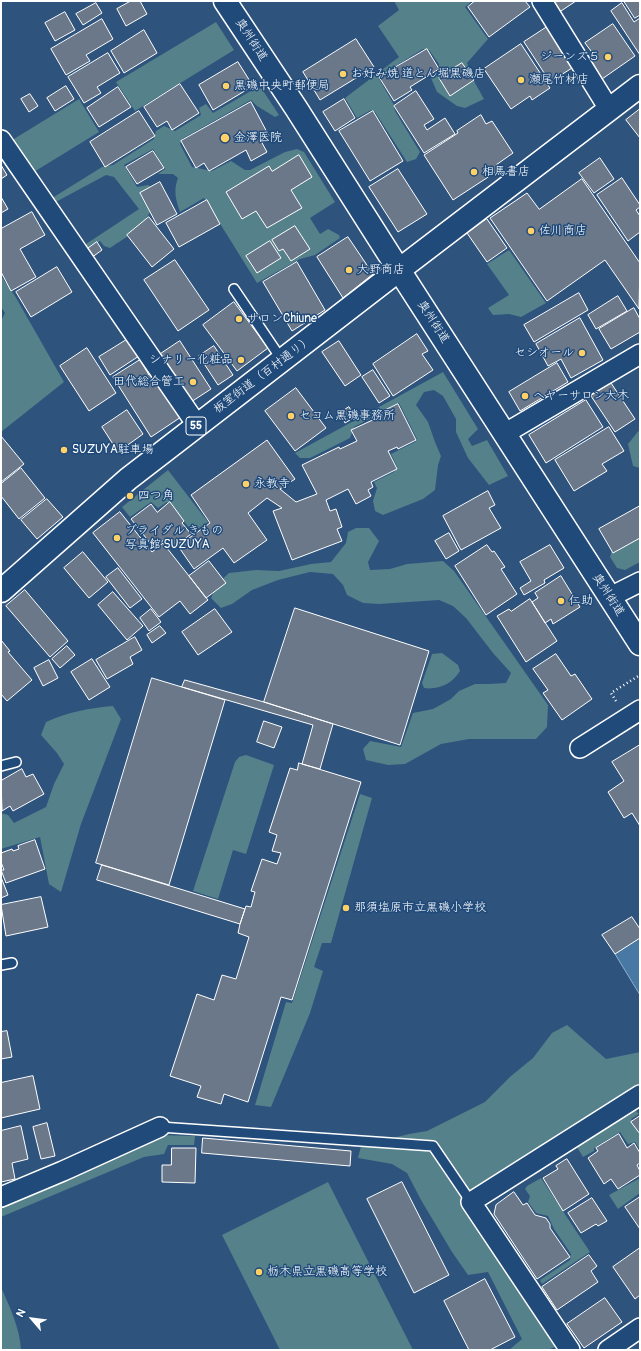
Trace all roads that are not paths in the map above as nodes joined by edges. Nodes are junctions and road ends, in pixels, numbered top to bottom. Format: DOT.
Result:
graph roads {
  1 [pos="225,1"];
  2 [pos="542,1"];
  3 [pos="640,86"];
  4 [pos="609,109"];
  5 [pos="1,140"];
  6 [pos="399,270"];
  7 [pos="234,289"];
  8 [pos="640,354"];
  9 [pos="283,361"];
  10 [pos="197,425"];
  11 [pos="504,434"];
  12 [pos="640,582"];
  13 [pos="1,591"];
  14 [pos="610,597"];
  15 [pos="640,644"];
  16 [pos="640,710"];
  17 [pos="580,748"];
  18 [pos="16,762"];
  19 [pos="1,766"];
  20 [pos="12,963"];
  21 [pos="1,965"];
  22 [pos="640,1095"];
  23 [pos="160,1127"];
  24 [pos="1,1197"];
  25 [pos="471,1202"];
  26 [pos="640,1328"];
  27 [pos="570,1350"];
  28 [pos="608,1350"];
  1 -- 6 [label="main road, 奥州街道"];
  2 -- 4 [label="street"];
  3 -- 4 [label="main road, 板室街道（百村通り）"];
  4 -- 6 [label="main road, 板室街道（百村通り）"];
  5 -- 10 [label="street"];
  6 -- 9 [label="main road, 板室街道（百村通り） / 55"];
  6 -- 11 [label="main road, 奥州街道"];
  7 -- 9 [label="lane"];
  8 -- 11 [label="street"];
  9 -- 10 [label="main road, 板室街道（百村通り） / 55"];
  10 -- 13 [label="main road, 板室街道（百村通り） / 55"];
  11 -- 14 [label="main road, 奥州街道"];
  12 -- 14 [label="street"];
  14 -- 15 [label="main road, 奥州街道"];
  16 -- 17 [label="street"];
  18 -- 19 [label="lane"];
  20 -- 21 [label="lane"];
  22 -- 25 [label="street"];
  23 -- 24 [label="street"];
  23 -- 25 [label="lane"];
  25 -- 27 [label="street"];
  26 -- 28 [label="street"];
}
